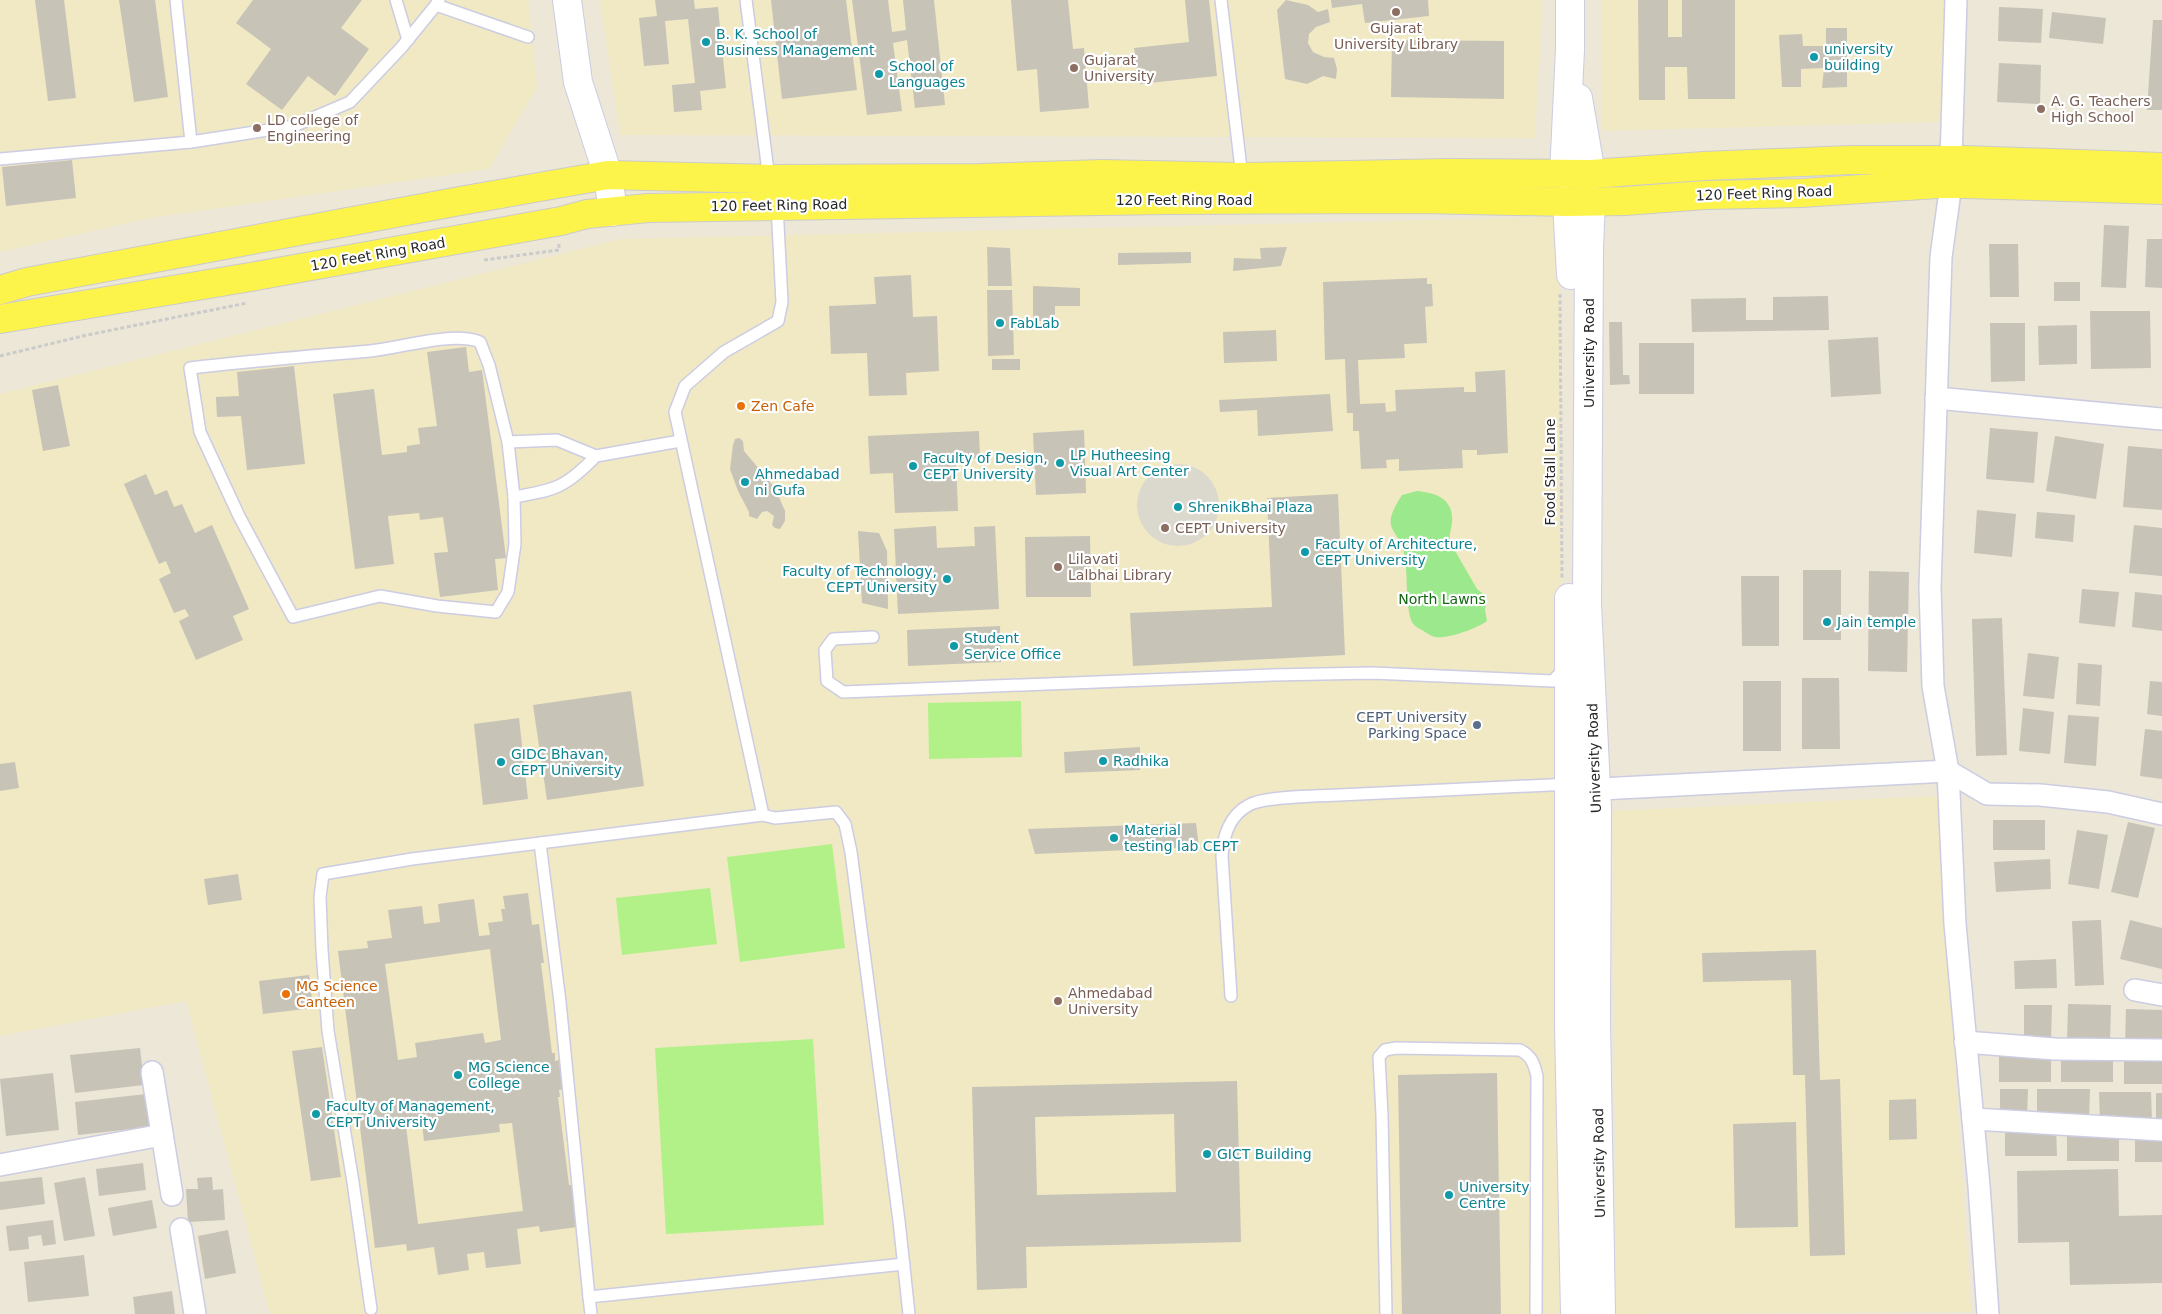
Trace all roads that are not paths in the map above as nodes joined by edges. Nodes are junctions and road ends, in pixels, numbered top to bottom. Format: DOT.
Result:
graph roads {
  1 [pos="176,0"];
  2 [pos="396,0"];
  3 [pos="567,0"];
  4 [pos="746,0"];
  5 [pos="1221,0"];
  6 [pos="1570,0"];
  7 [pos="1956,0"];
  8 [pos="437,3"];
  9 [pos="528,37"];
  10 [pos="408,40"];
  11 [pos="1570,50"];
  12 [pos="191,142"];
  13 [pos="0,159"];
  14 [pos="2162,167"];
  15 [pos="1951,172"];
  16 [pos="1564,174"];
  17 [pos="1591,174"];
  18 [pos="608,175"];
  19 [pos="1242,177"];
  20 [pos="769,178"];
  21 [pos="2162,190"];
  22 [pos="1579,202"];
  23 [pos="777,205"];
  24 [pos="613,212"];
  25 [pos="0,290"];
  26 [pos="0,319"];
  27 [pos="1936,398"];
  28 [pos="2162,419"];
  29 [pos="680,441"];
  30 [pos="508,442"];
  31 [pos="596,456"];
  32 [pos="514,497"];
  33 [pos="873,637"];
  34 [pos="1570,671"];
  35 [pos="1948,771"];
  36 [pos="1579,788"];
  37 [pos="2162,814"];
  38 [pos="764,815"];
  39 [pos="540,843"];
  40 [pos="2135,990"];
  41 [pos="2162,995"];
  42 [pos="1231,996"];
  43 [pos="1965,1042"];
  44 [pos="2162,1050"];
  45 [pos="152,1072"];
  46 [pos="1973,1119"];
  47 [pos="2162,1130"];
  48 [pos="162,1135"];
  49 [pos="0,1165"];
  50 [pos="172,1196"];
  51 [pos="181,1228"];
  52 [pos="904,1264"];
  53 [pos="589,1297"];
  54 [pos="371,1309"];
  55 [pos="195,1314"];
  56 [pos="591,1314"];
  57 [pos="909,1314"];
  58 [pos="1386,1314"];
  59 [pos="1536,1314"];
  60 [pos="1575,1314"];
  61 [pos="1601,1314"];
  62 [pos="1988,1314"];
  1 -- 12 [label="lane"];
  2 -- 10 [label="lane"];
  3 -- 18 [label="street"];
  4 -- 20 [label="lane"];
  5 -- 19 [label="lane"];
  6 -- 11 [label="street"];
  7 -- 15 [label="street"];
  8 -- 9 [label="lane"];
  8 -- 10 [label="lane"];
  10 -- 12 [label="lane"];
  11 -- 16 [label="street"];
  11 -- 17 [label="street"];
  12 -- 13 [label="lane"];
  14 -- 15 [label="main road, 120 Feet Ring Road"];
  15 -- 17 [label="main road, 120 Feet Ring Road"];
  15 -- 21 [label="main road, 120 Feet Ring Road"];
  15 -- 22 [label="main road, 120 Feet Ring Road"];
  15 -- 27 [label="street"];
  16 -- 17 [label="main road, 120 Feet Ring Road"];
  16 -- 19 [label="main road, 120 Feet Ring Road"];
  16 -- 22 [label="main road"];
  17 -- 22 [label="main road"];
  18 -- 20 [label="main road, 120 Feet Ring Road"];
  18 -- 24 [label="street"];
  18 -- 25 [label="main road, 120 Feet Ring Road"];
  19 -- 20 [label="main road, 120 Feet Ring Road"];
  22 -- 23 [label="main road, 120 Feet Ring Road"];
  22 -- 34 [label="street, University Road"];
  22 -- 36 [label="street, University Road"];
  23 -- 24 [label="main road, 120 Feet Ring Road"];
  23 -- 29 [label="lane"];
  24 -- 26 [label="main road, 120 Feet Ring Road"];
  27 -- 28 [label="street"];
  27 -- 35 [label="street"];
  29 -- 31 [label="lane"];
  29 -- 38 [label="lane"];
  30 -- 31 [label="lane"];
  30 -- 32 [label="lane"];
  30 -- 32 [label="lane"];
  31 -- 32 [label="lane"];
  33 -- 34 [label="lane"];
  34 -- 36 [label="street, University Road"];
  35 -- 36 [label="street"];
  35 -- 37 [label="street"];
  35 -- 43 [label="street"];
  36 -- 42 [label="lane"];
  36 -- 60 [label="street, University Road"];
  36 -- 61 [label="street, University Road"];
  38 -- 39 [label="lane"];
  38 -- 52 [label="lane"];
  39 -- 53 [label="lane"];
  39 -- 54 [label="lane"];
  40 -- 41 [label="street"];
  43 -- 44 [label="street"];
  43 -- 46 [label="street"];
  45 -- 48 [label="street"];
  46 -- 47 [label="street"];
  46 -- 62 [label="street"];
  48 -- 49 [label="street"];
  48 -- 50 [label="street"];
  51 -- 55 [label="street"];
  52 -- 53 [label="lane"];
  52 -- 57 [label="lane"];
  53 -- 56 [label="lane"];
  58 -- 59 [label="lane"];
}
